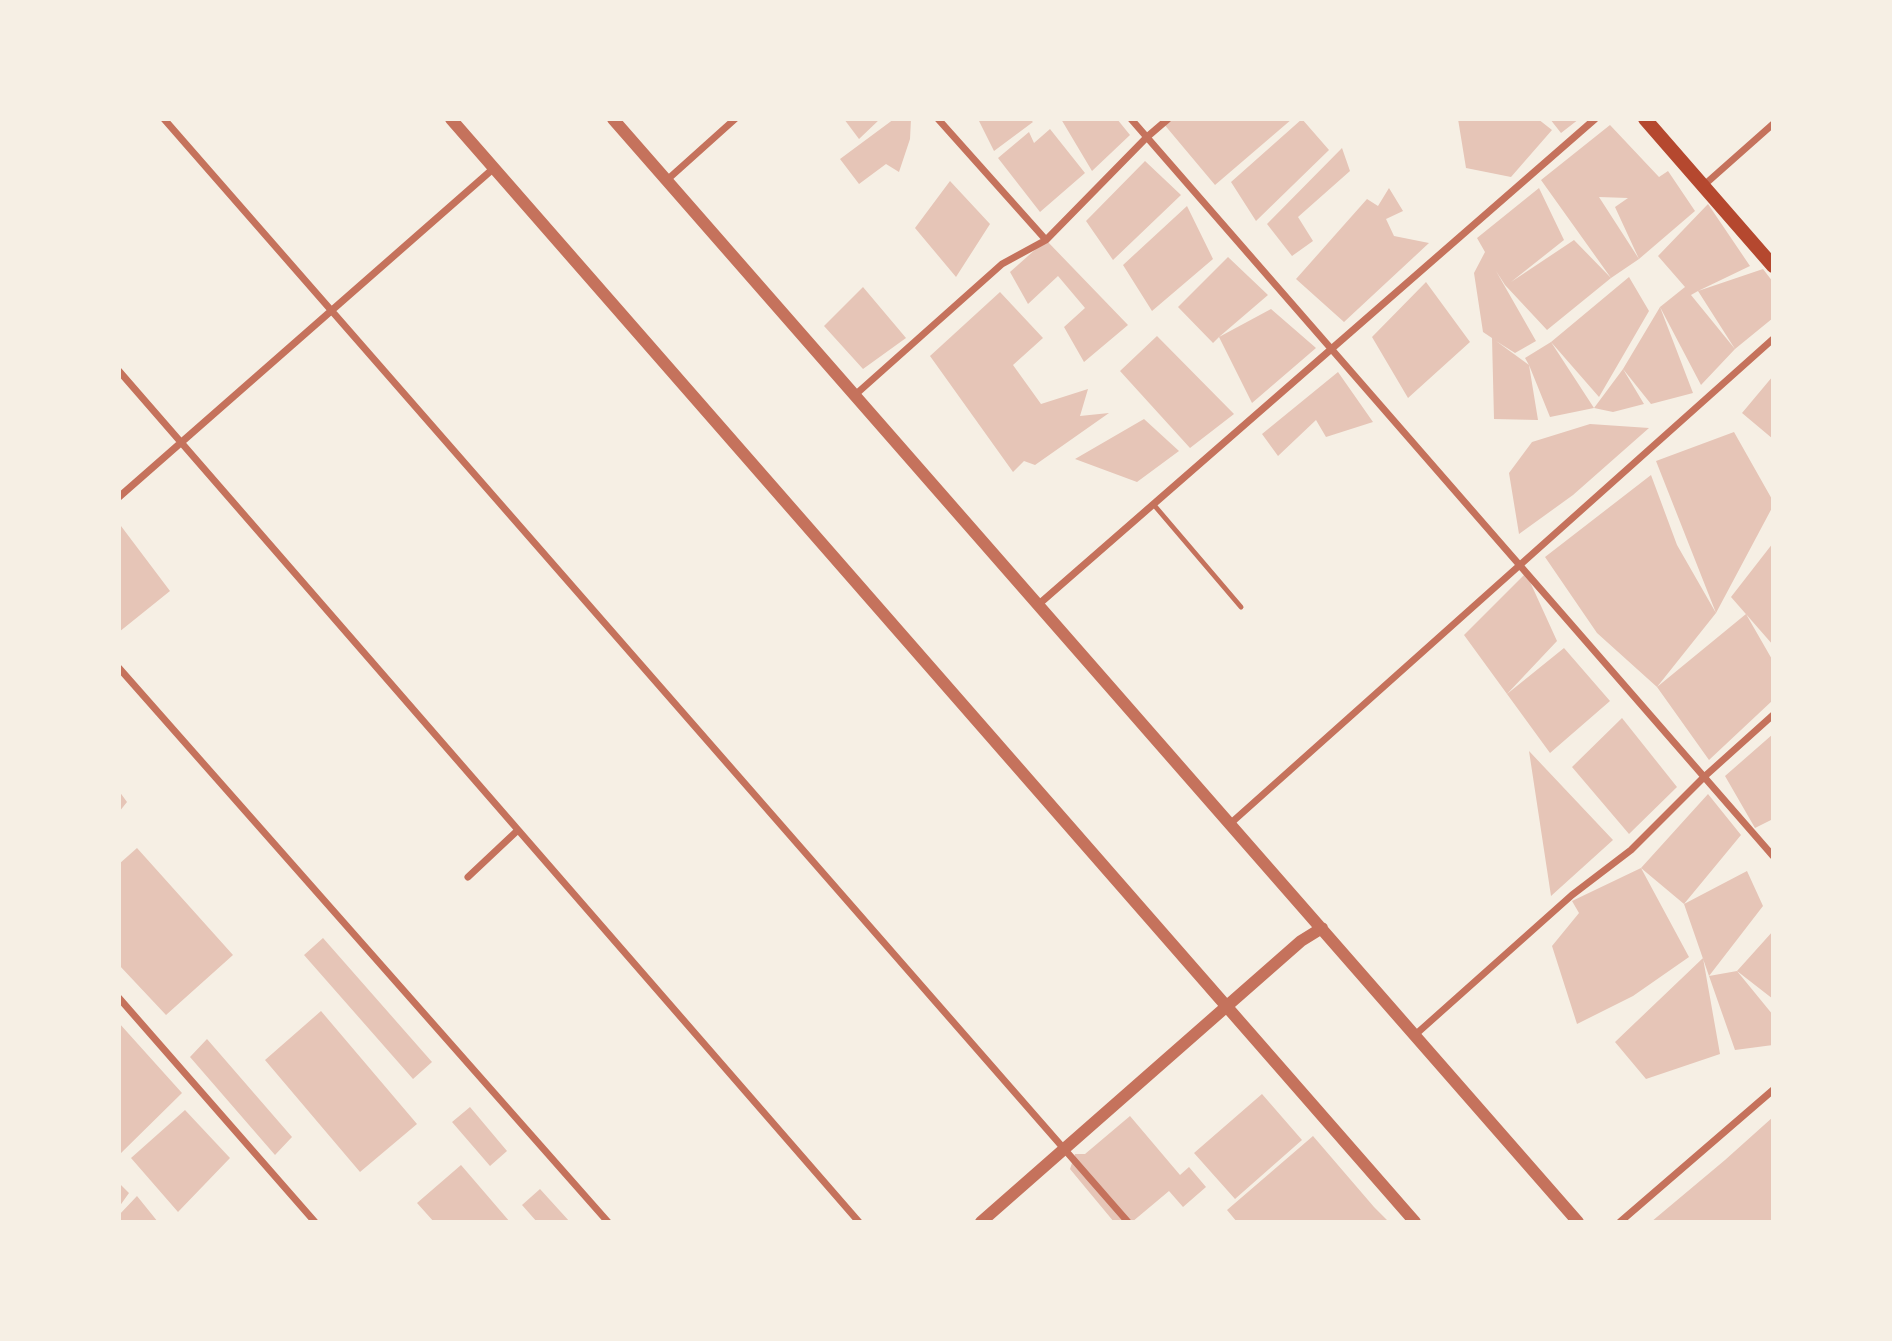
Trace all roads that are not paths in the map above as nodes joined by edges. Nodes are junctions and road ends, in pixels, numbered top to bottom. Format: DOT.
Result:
graph roads {
  1 [pos="164,119"];
  2 [pos="451,119"];
  3 [pos="613,119"];
  4 [pos="735,119"];
  5 [pos="938,119"];
  6 [pos="1131,119"];
  7 [pos="1168,119"];
  8 [pos="1595,119"];
  9 [pos="1645,119"];
  10 [pos="1773,124"];
  11 [pos="1147,137"];
  12 [pos="494,168"];
  13 [pos="667,180"];
  14 [pos="1703,186"];
  15 [pos="1046,240"];
  16 [pos="1773,266"];
  17 [pos="331,310"];
  18 [pos="1773,339"];
  19 [pos="1332,349"];
  20 [pos="119,370"];
  21 [pos="855,395"];
  22 [pos="181,442"];
  23 [pos="119,497"];
  24 [pos="1154,505"];
  25 [pos="1520,565"];
  26 [pos="1039,604"];
  27 [pos="1241,607"];
  28 [pos="119,668"];
  29 [pos="1773,715"];
  30 [pos="1704,777"];
  31 [pos="1231,823"];
  32 [pos="518,830"];
  33 [pos="1773,856"];
  34 [pos="468,877"];
  35 [pos="1322,928"];
  36 [pos="119,998"];
  37 [pos="1227,1007"];
  38 [pos="1415,1035"];
  39 [pos="1773,1090"];
  40 [pos="1065,1149"];
  41 [pos="315,1222"];
  42 [pos="608,1222"];
  43 [pos="859,1222"];
  44 [pos="981,1222"];
  45 [pos="1128,1222"];
  46 [pos="1415,1222"];
  47 [pos="1578,1222"];
  48 [pos="1620,1222"];
  1 -- 17 [label="street"];
  2 -- 12 [label="street"];
  3 -- 13 [label="street"];
  4 -- 13 [label="street"];
  5 -- 15 [label="street"];
  6 -- 11 [label="street"];
  7 -- 11 [label="street"];
  8 -- 19 [label="street"];
  9 -- 14 [label="main road"];
  10 -- 14 [label="street"];
  11 -- 15 [label="street"];
  11 -- 19 [label="street"];
  12 -- 17 [label="street"];
  12 -- 37 [label="street"];
  13 -- 21 [label="street"];
  14 -- 16 [label="main road"];
  15 -- 21 [label="street"];
  17 -- 22 [label="street"];
  17 -- 40 [label="street"];
  18 -- 25 [label="street"];
  19 -- 24 [label="street"];
  19 -- 25 [label="street"];
  20 -- 22 [label="street"];
  21 -- 26 [label="street"];
  22 -- 23 [label="street"];
  22 -- 32 [label="street"];
  24 -- 26 [label="street"];
  24 -- 27 [label="lane"];
  25 -- 30 [label="street"];
  25 -- 31 [label="street"];
  26 -- 31 [label="street"];
  28 -- 42 [label="street"];
  29 -- 30 [label="street"];
  30 -- 33 [label="street"];
  30 -- 38 [label="street"];
  31 -- 35 [label="street"];
  32 -- 34 [label="street"];
  32 -- 43 [label="street"];
  35 -- 37 [label="street"];
  35 -- 38 [label="street"];
  36 -- 41 [label="street"];
  37 -- 40 [label="street"];
  37 -- 46 [label="street"];
  38 -- 47 [label="street"];
  39 -- 48 [label="street"];
  40 -- 44 [label="street"];
  40 -- 45 [label="street"];
}
